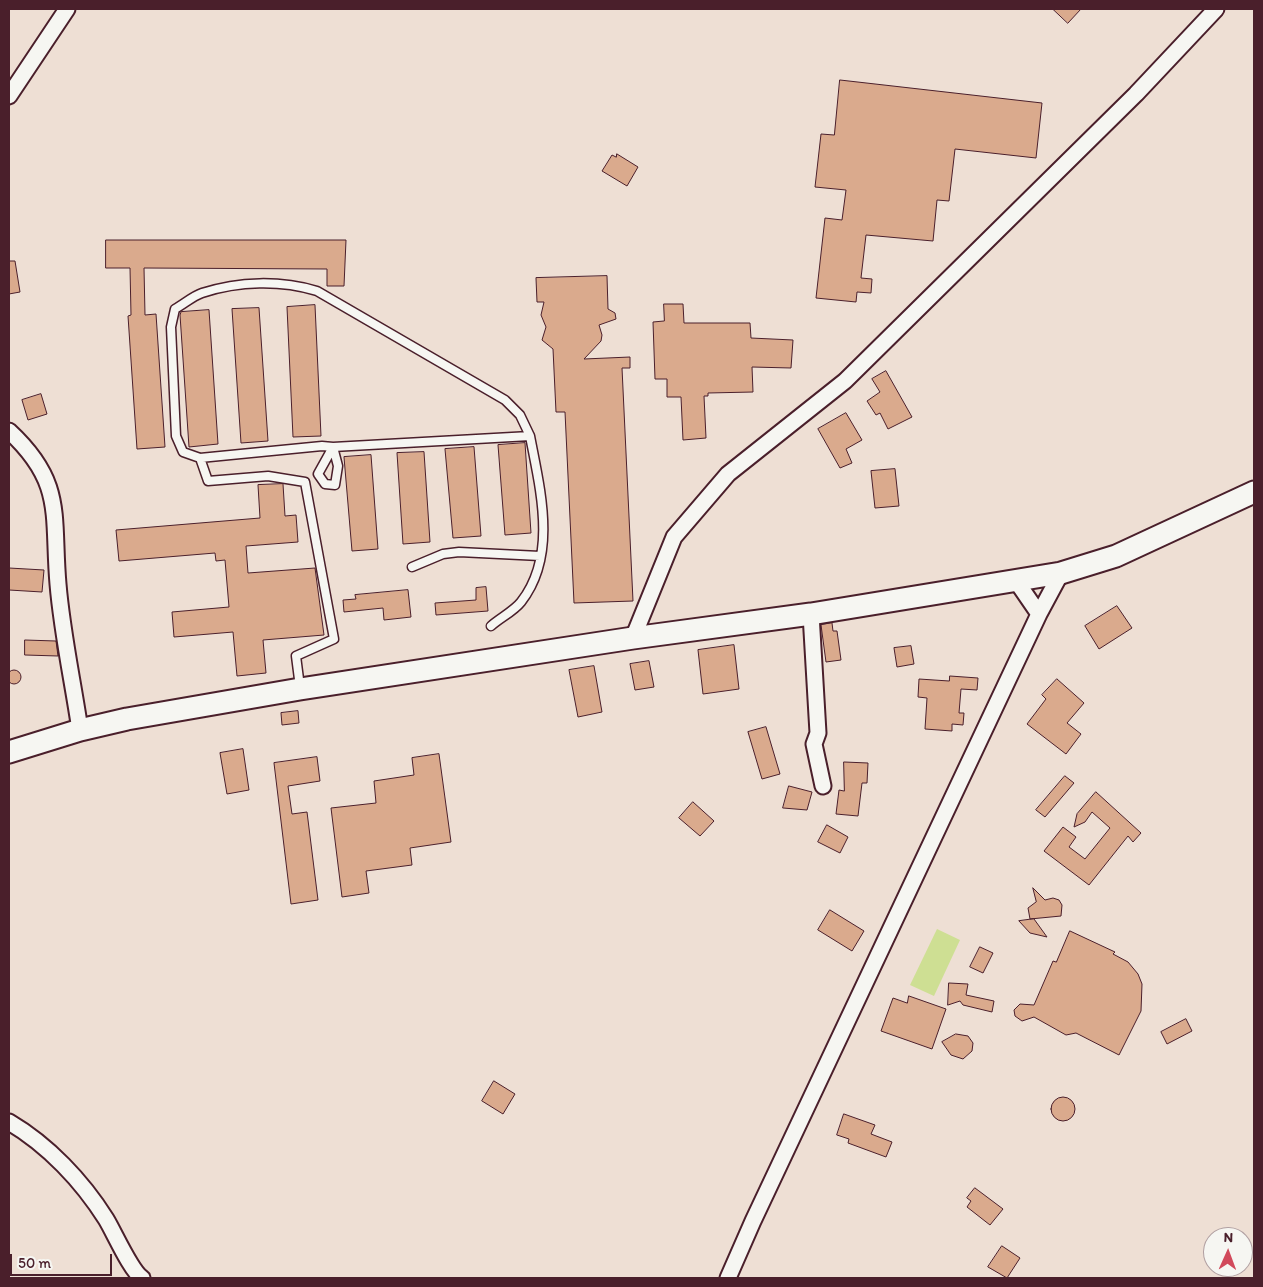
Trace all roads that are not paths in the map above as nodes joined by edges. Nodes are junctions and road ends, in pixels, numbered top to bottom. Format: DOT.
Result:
graph roads {
  1 [pos="67,9"];
  2 [pos="1216,9"];
  3 [pos="9,96"];
  4 [pos="9,431"];
  5 [pos="530,436"];
  6 [pos="200,458"];
  7 [pos="1254,492"];
  8 [pos="540,556"];
  9 [pos="412,567"];
  10 [pos="1061,573"];
  11 [pos="1017,582"];
  12 [pos="810,614"];
  13 [pos="1039,614"];
  14 [pos="491,626"];
  15 [pos="633,638"];
  16 [pos="300,689"];
  17 [pos="80,730"];
  18 [pos="9,752"];
  19 [pos="823,786"];
  20 [pos="9,1122"];
  21 [pos="139,1278"];
  22 [pos="728,1278"];
  1 -- 3 [label="street"];
  2 -- 15 [label="street"];
  4 -- 17 [label="street"];
  5 -- 6 [label="lane"];
  5 -- 6 [label="lane"];
  5 -- 8 [label="lane"];
  6 -- 16 [label="lane"];
  7 -- 10 [label="main road"];
  8 -- 9 [label="lane"];
  8 -- 14 [label="lane"];
  10 -- 11 [label="main road"];
  10 -- 13 [label="street"];
  11 -- 12 [label="main road"];
  11 -- 13 [label="street"];
  12 -- 15 [label="main road"];
  12 -- 19 [label="street"];
  13 -- 22 [label="street"];
  15 -- 16 [label="main road"];
  16 -- 17 [label="main road"];
  17 -- 18 [label="main road"];
  20 -- 21 [label="street"];
}
